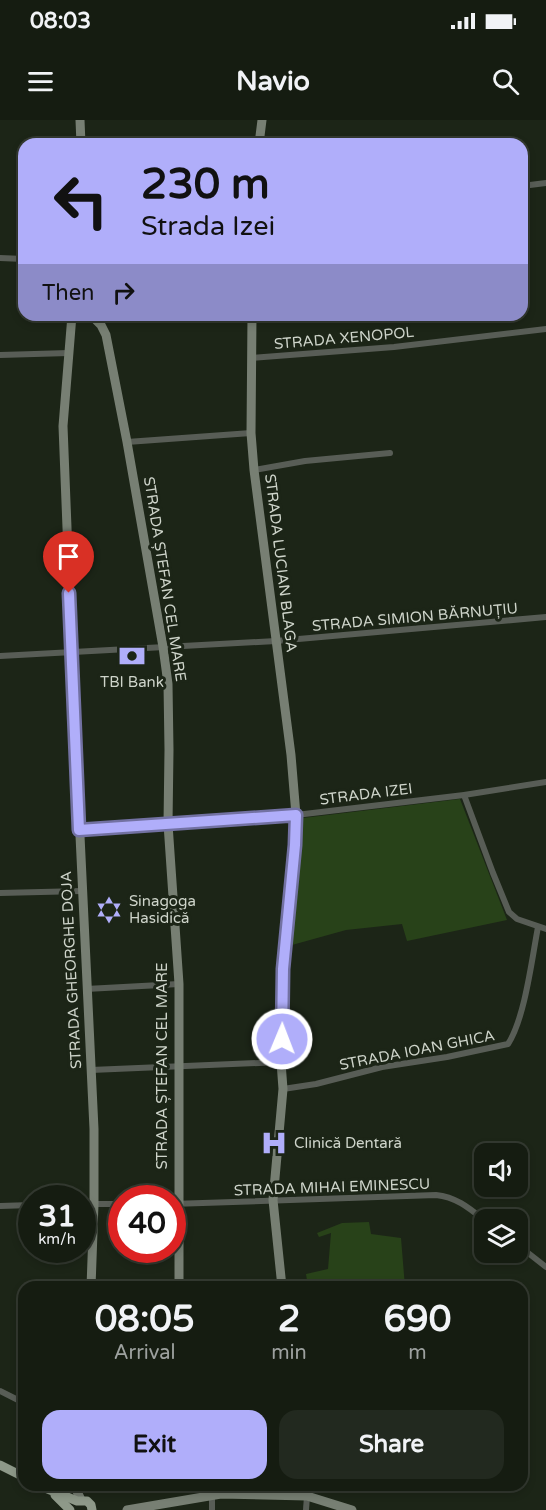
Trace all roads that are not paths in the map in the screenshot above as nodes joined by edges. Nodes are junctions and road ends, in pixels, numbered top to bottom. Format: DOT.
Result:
graph roads {
  1 [pos="80,120"];
  2 [pos="262,120"];
  3 [pos="81,138"];
  4 [pos="260,138"];
  5 [pos="546,183"];
  6 [pos="528,185"];
  7 [pos="0,258"];
  8 [pos="18,259"];
  9 [pos="72,321"];
  10 [pos="97,321"];
  11 [pos="252,321"];
  12 [pos="546,329"];
  13 [pos="69,353"];
  14 [pos="0,355"];
  15 [pos="252,358"];
  16 [pos="251,433"];
  17 [pos="127,442"];
  18 [pos="390,453"];
  19 [pos="254,470"];
  20 [pos="546,617"];
  21 [pos="276,641"];
  22 [pos="164,647"];
  23 [pos="71,652"];
  24 [pos="0,656"];
  25 [pos="546,782"];
  26 [pos="464,795"];
  27 [pos="296,815"];
  28 [pos="168,824"];
  29 [pos="79,830"];
  30 [pos="82,891"];
  31 [pos="0,892"];
  32 [pos="538,927"];
  33 [pos="546,929"];
  34 [pos="179,984"];
  35 [pos="87,989"];
  36 [pos="281,1062"];
  37 [pos="178,1066"];
  38 [pos="91,1070"];
  39 [pos="283,1089"];
  40 [pos="94,1185"];
  41 [pos="175,1185"];
  42 [pos="273,1200"];
  43 [pos="186,1204"];
  44 [pos="18,1205"];
  45 [pos="0,1206"];
  46 [pos="474,1212"];
  47 [pos="528,1253"];
  48 [pos="92,1263"];
  49 [pos="178,1263"];
  50 [pos="546,1267"];
  51 [pos="91,1281"];
  52 [pos="179,1281"];
  53 [pos="281,1281"];
  54 [pos="0,1391"];
  55 [pos="18,1400"];
  56 [pos="0,1465"];
  57 [pos="18,1475"];
  58 [pos="76,1491"];
  59 [pos="208,1491"];
  60 [pos="212,1491"];
  61 [pos="228,1491"];
  62 [pos="306,1491"];
  63 [pos="51,1492"];
  64 [pos="307,1496"];
  65 [pos="79,1500"];
  66 [pos="71,1510"];
  67 [pos="92,1510"];
  68 [pos="127,1510"];
  69 [pos="212,1510"];
  70 [pos="306,1510"];
  71 [pos="352,1510"];
  1 -- 3 [label="main road"];
  2 -- 4 [label="main road"];
  5 -- 6 [label="street"];
  7 -- 8 [label="street"];
  9 -- 13 [label="main road, STRADA GHEORGHE DOJA"];
  10 -- 17 [label="main road, STRADA ȘTEFAN CEL MARE"];
  11 -- 15 [label="main road, STRADA LUCIAN BLAGA"];
  12 -- 15 [label="street, STRADA XENOPOL"];
  13 -- 14 [label="street"];
  13 -- 23 [label="main road, STRADA GHEORGHE DOJA"];
  15 -- 16 [label="main road, STRADA LUCIAN BLAGA"];
  16 -- 17 [label="street"];
  16 -- 19 [label="main road, STRADA LUCIAN BLAGA"];
  17 -- 22 [label="main road, STRADA ȘTEFAN CEL MARE"];
  18 -- 19 [label="street"];
  19 -- 21 [label="main road, STRADA LUCIAN BLAGA"];
  20 -- 21 [label="street, STRADA SIMION BĂRNUȚIU"];
  21 -- 22 [label="street, STRADA SIMION BĂRNUȚIU"];
  21 -- 27 [label="main road, STRADA LUCIAN BLAGA"];
  22 -- 23 [label="street, STRADA SIMION BĂRNUȚIU"];
  22 -- 28 [label="main road, STRADA ȘTEFAN CEL MARE"];
  23 -- 24 [label="street, STRADA SIMION BĂRNUȚIU"];
  23 -- 29 [label="main road, STRADA GHEORGHE DOJA"];
  25 -- 26 [label="street, STRADA IZEI"];
  26 -- 27 [label="street, STRADA IZEI"];
  26 -- 32 [label="street"];
  27 -- 28 [label="street, STRADA IZEI"];
  27 -- 36 [label="main road, STRADA LUCIAN BLAGA"];
  28 -- 29 [label="street, STRADA IZEI"];
  28 -- 34 [label="main road, STRADA ȘTEFAN CEL MARE"];
  29 -- 30 [label="main road, STRADA GHEORGHE DOJA"];
  30 -- 31 [label="street"];
  30 -- 35 [label="main road, STRADA GHEORGHE DOJA"];
  32 -- 33 [label="street"];
  32 -- 39 [label="street, STRADA IOAN GHICA"];
  34 -- 35 [label="street"];
  34 -- 37 [label="main road, STRADA ȘTEFAN CEL MARE"];
  35 -- 38 [label="main road, STRADA GHEORGHE DOJA"];
  36 -- 37 [label="street"];
  36 -- 39 [label="main road, STRADA LUCIAN BLAGA"];
  37 -- 38 [label="street"];
  37 -- 41 [label="main road, STRADA ȘTEFAN CEL MARE"];
  38 -- 40 [label="main road, STRADA GHEORGHE DOJA"];
  39 -- 42 [label="main road, STRADA LUCIAN BLAGA"];
  42 -- 43 [label="street, STRADA MIHAI EMINESCU"];
  42 -- 46 [label="street, STRADA MIHAI EMINESCU"];
  42 -- 53 [label="main road, STRADA LUCIAN BLAGA"];
  44 -- 45 [label="street"];
  47 -- 50 [label="street"];
  48 -- 51 [label="main road, STRADA GHEORGHE DOJA"];
  49 -- 52 [label="main road, STRADA ȘTEFAN CEL MARE"];
  54 -- 55 [label="street"];
  56 -- 57 [label="main road"];
  58 -- 65 [label="main road"];
  59 -- 68 [label="main road"];
  60 -- 69 [label="street"];
  61 -- 64 [label="main road"];
  62 -- 64 [label="main road"];
  63 -- 65 [label="main road"];
  63 -- 66 [label="main road"];
  64 -- 70 [label="street"];
  64 -- 71 [label="main road"];
  65 -- 66 [label="main road"];
  65 -- 67 [label="main road"];
}
